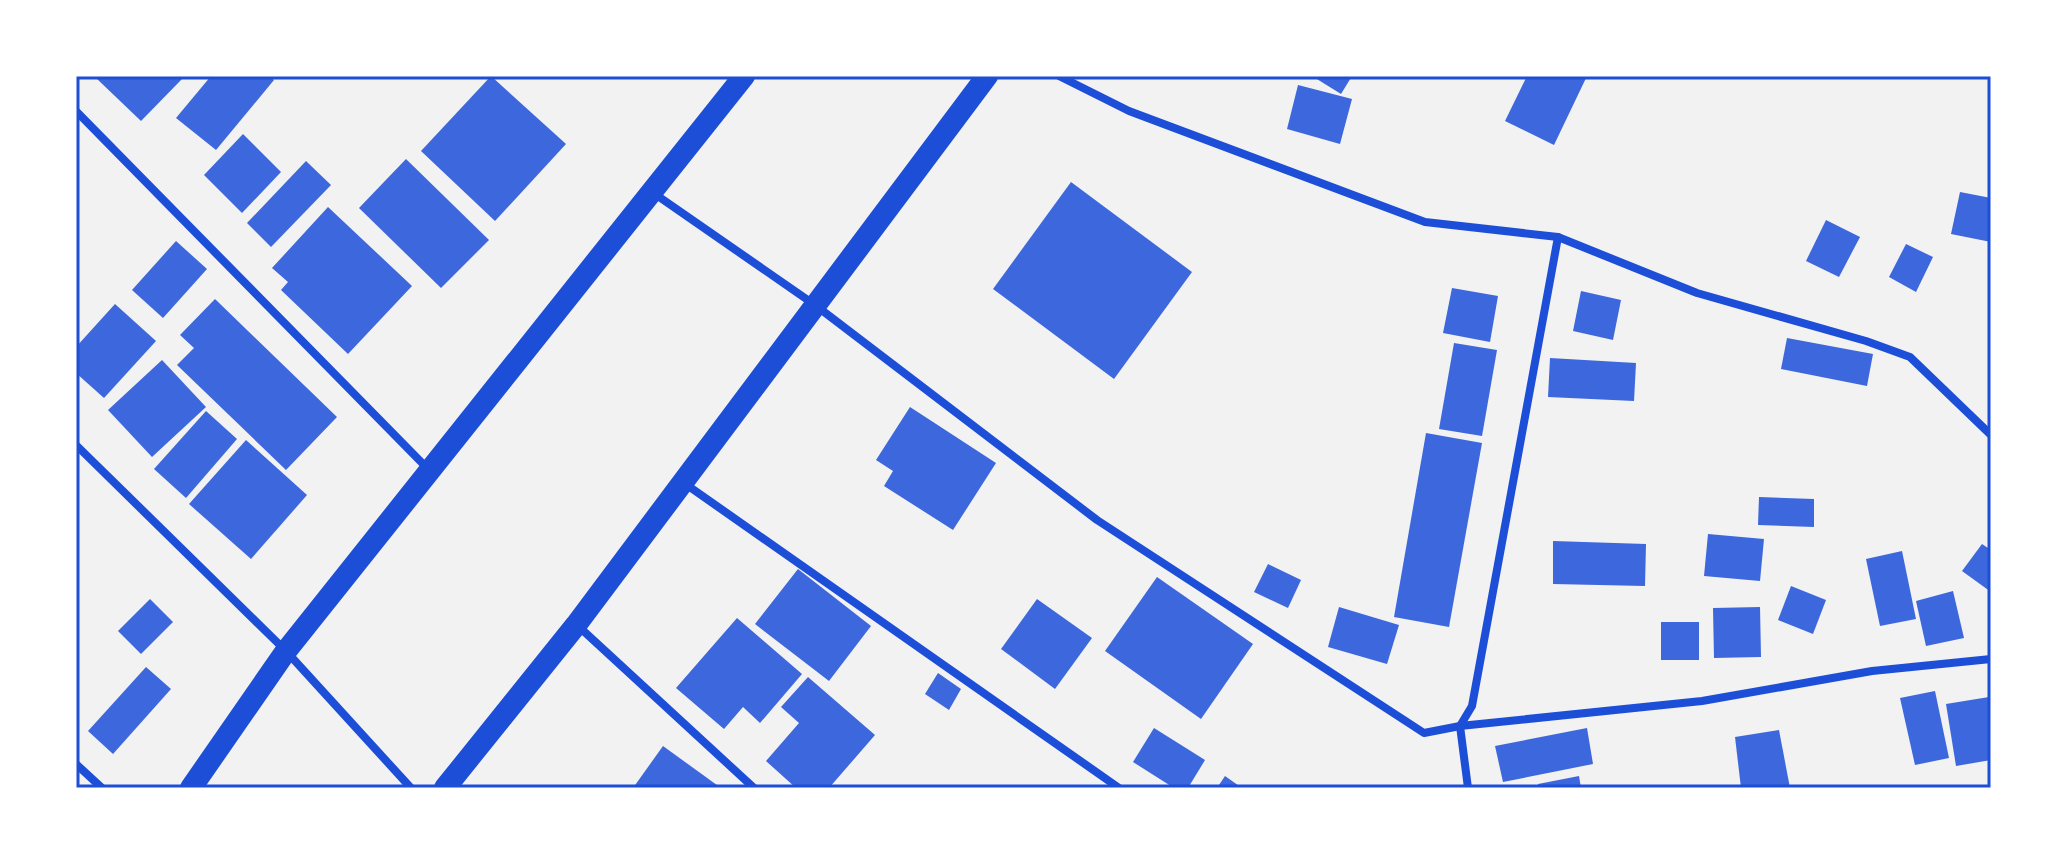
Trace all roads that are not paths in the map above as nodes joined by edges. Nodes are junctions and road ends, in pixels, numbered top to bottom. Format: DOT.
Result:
graph roads {
  1 [pos="744,76"];
  2 [pos="987,76"];
  3 [pos="1059,76"];
  4 [pos="76,111"];
  5 [pos="652,191"];
  6 [pos="1558,237"];
  7 [pos="815,305"];
  8 [pos="1991,435"];
  9 [pos="76,445"];
  10 [pos="430,470"];
  11 [pos="683,482"];
  12 [pos="576,625"];
  13 [pos="286,651"];
  14 [pos="1991,659"];
  15 [pos="1460,726"];
  16 [pos="76,764"];
  17 [pos="102,788"];
  18 [pos="191,788"];
  19 [pos="411,788"];
  20 [pos="445,788"];
  21 [pos="754,788"];
  22 [pos="1119,788"];
  23 [pos="1468,788"];
  1 -- 5 [label="highway"];
  2 -- 7 [label="highway"];
  3 -- 6 [label="street"];
  4 -- 10 [label="street"];
  5 -- 7 [label="street"];
  5 -- 10 [label="highway"];
  6 -- 8 [label="street"];
  6 -- 15 [label="street"];
  7 -- 11 [label="highway"];
  7 -- 15 [label="street"];
  9 -- 13 [label="street"];
  10 -- 13 [label="highway"];
  11 -- 12 [label="highway"];
  11 -- 22 [label="street"];
  12 -- 20 [label="highway"];
  12 -- 21 [label="street"];
  13 -- 18 [label="highway"];
  13 -- 19 [label="street"];
  14 -- 15 [label="street"];
  15 -- 23 [label="street"];
  16 -- 17 [label="street"];
}
